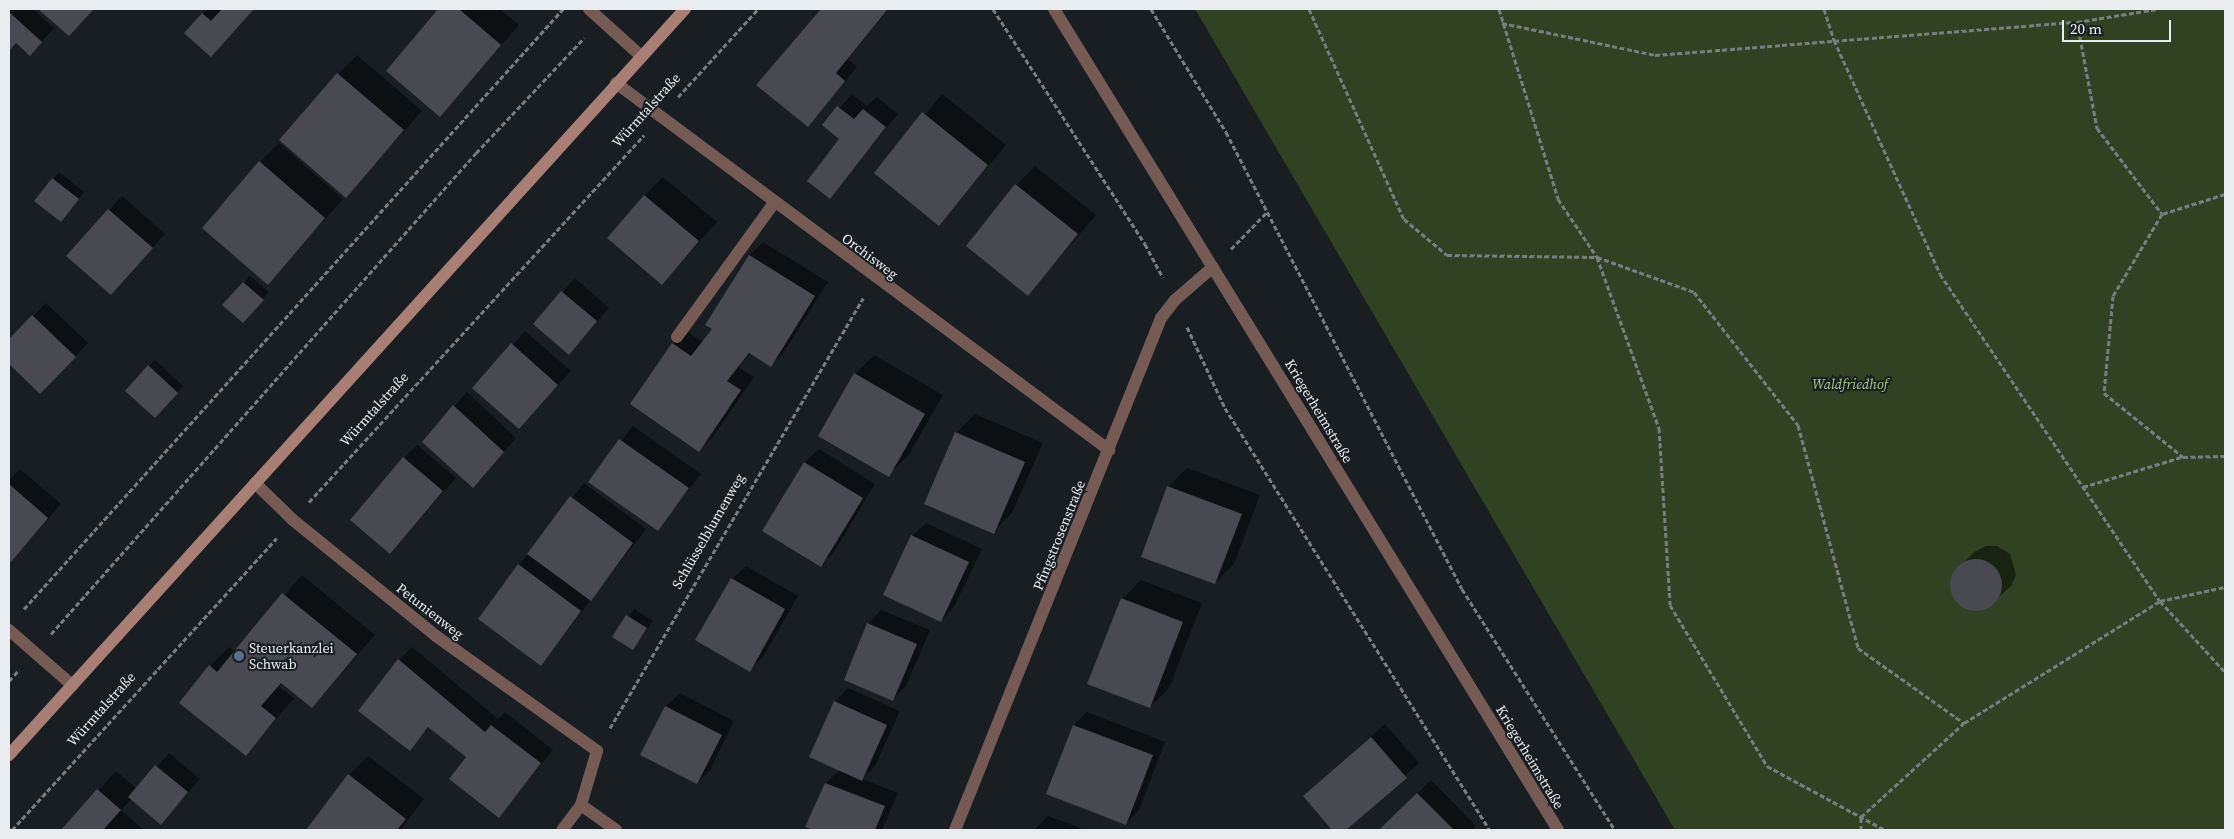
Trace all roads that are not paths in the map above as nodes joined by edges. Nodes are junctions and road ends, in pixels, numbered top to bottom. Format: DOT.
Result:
graph roads {
  1 [pos="589,9"];
  2 [pos="685,9"];
  3 [pos="1054,9"];
  4 [pos="640,56"];
  5 [pos="616,84"];
  6 [pos="774,203"];
  7 [pos="1213,267"];
  8 [pos="677,337"];
  9 [pos="1109,450"];
  10 [pos="255,482"];
  11 [pos="9,630"];
  12 [pos="72,685"];
  13 [pos="9,755"];
  14 [pos="581,805"];
  15 [pos="562,830"];
  16 [pos="616,830"];
  17 [pos="956,830"];
  18 [pos="1558,830"];
  1 -- 4 [label="street"];
  2 -- 4 [label="main road"];
  3 -- 7 [label="street, Kriegerheimstraße"];
  4 -- 5 [label="main road"];
  5 -- 6 [label="street, Orchisweg"];
  5 -- 10 [label="main road"];
  6 -- 8 [label="street"];
  6 -- 9 [label="street, Orchisweg"];
  7 -- 9 [label="street, Pfingstrosenstraße"];
  7 -- 18 [label="street, Kriegerheimstraße"];
  9 -- 17 [label="street, Pfingstrosenstraße"];
  10 -- 12 [label="main road"];
  10 -- 14 [label="street, Petunienweg"];
  11 -- 12 [label="street"];
  12 -- 13 [label="main road"];
  14 -- 15 [label="street"];
  14 -- 16 [label="street"];
}
